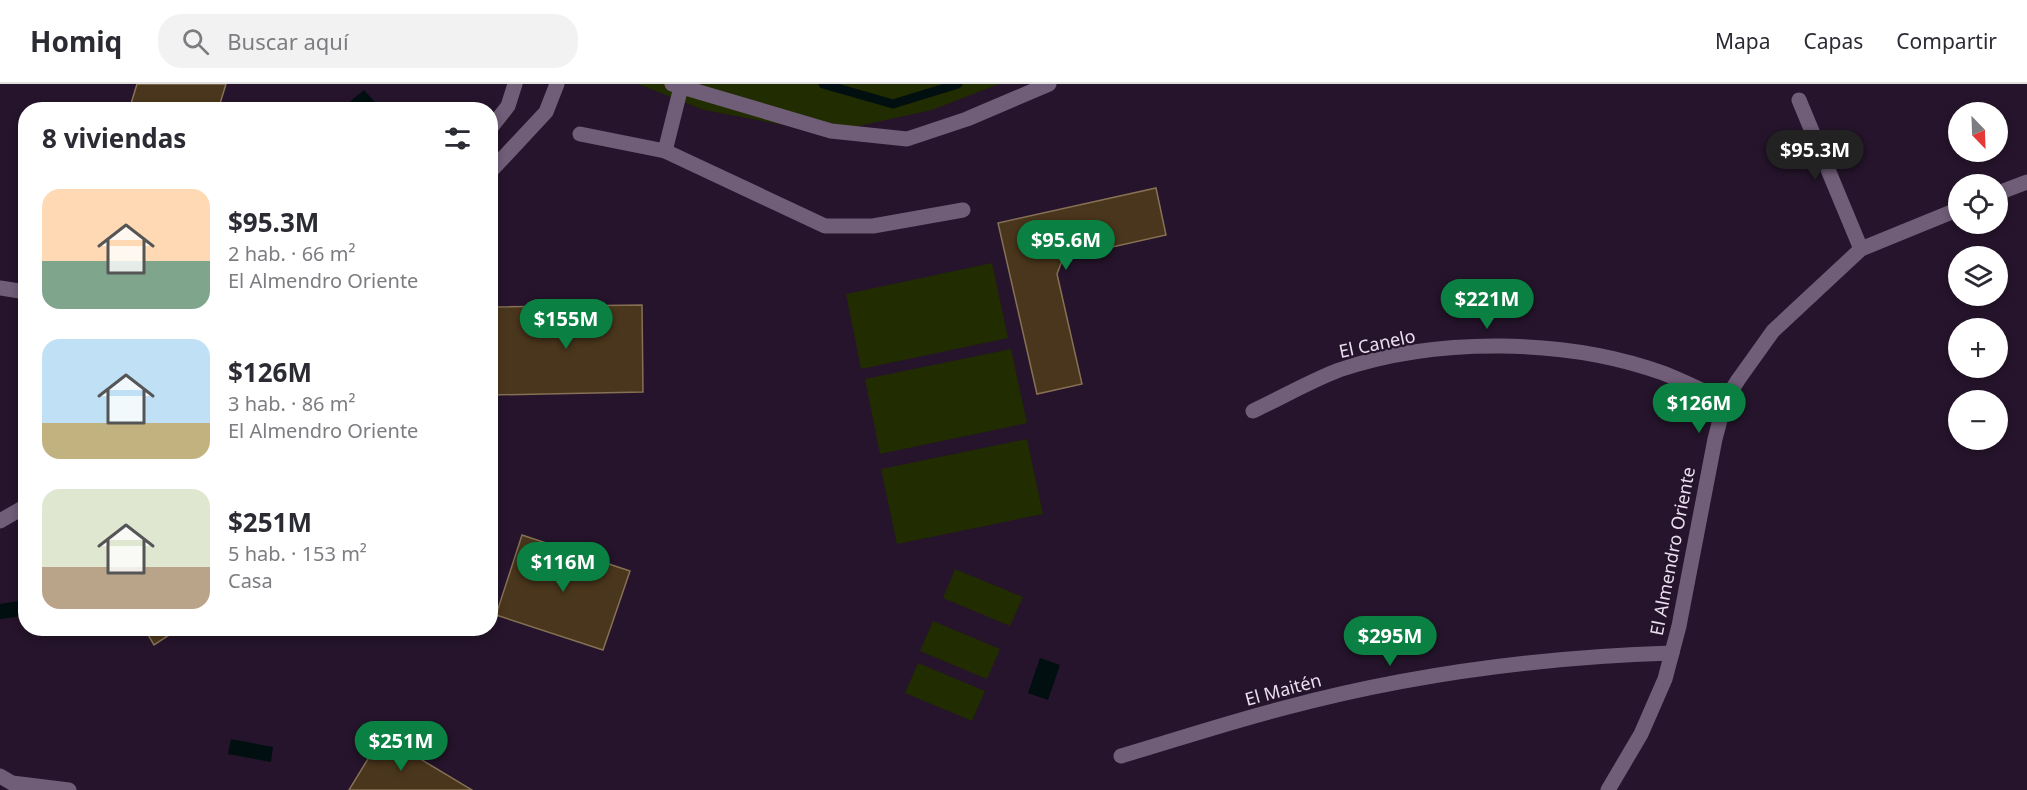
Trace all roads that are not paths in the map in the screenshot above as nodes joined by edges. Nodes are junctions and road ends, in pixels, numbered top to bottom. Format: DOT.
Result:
graph roads {
  1 [pos="515,84"];
  2 [pos="557,84"];
  3 [pos="1049,84"];
  4 [pos="677,86"];
  5 [pos="1799,100"];
  6 [pos="498,119"];
  7 [pos="580,134"];
  8 [pos="665,151"];
  9 [pos="498,163"];
  10 [pos="2027,182"];
  11 [pos="2008,189"];
  12 [pos="963,210"];
  13 [pos="1948,214"];
  14 [pos="1862,249"];
  15 [pos="0,288"];
  16 [pos="18,291"];
  17 [pos="1725,401"];
  18 [pos="1253,411"];
  19 [pos="18,511"];
  20 [pos="0,521"];
  21 [pos="1672,652"];
  22 [pos="1122,756"];
  23 [pos="0,776"];
  24 [pos="69,790"];
  25 [pos="1608,790"];
  1 -- 6 [label="street"];
  2 -- 9 [label="street"];
  3 -- 4 [label="street"];
  4 -- 8 [label="street"];
  5 -- 14 [label="street"];
  7 -- 8 [label="street"];
  8 -- 12 [label="street"];
  10 -- 11 [label="street"];
  13 -- 14 [label="street, El Almendro Oriente"];
  14 -- 17 [label="street, El Almendro Oriente"];
  15 -- 16 [label="street"];
  17 -- 18 [label="street, El Canelo"];
  17 -- 21 [label="street, El Almendro Oriente"];
  19 -- 20 [label="street"];
  21 -- 22 [label="street, El Maitén"];
  21 -- 25 [label="street, El Almendro Oriente"];
  23 -- 24 [label="street"];
}
